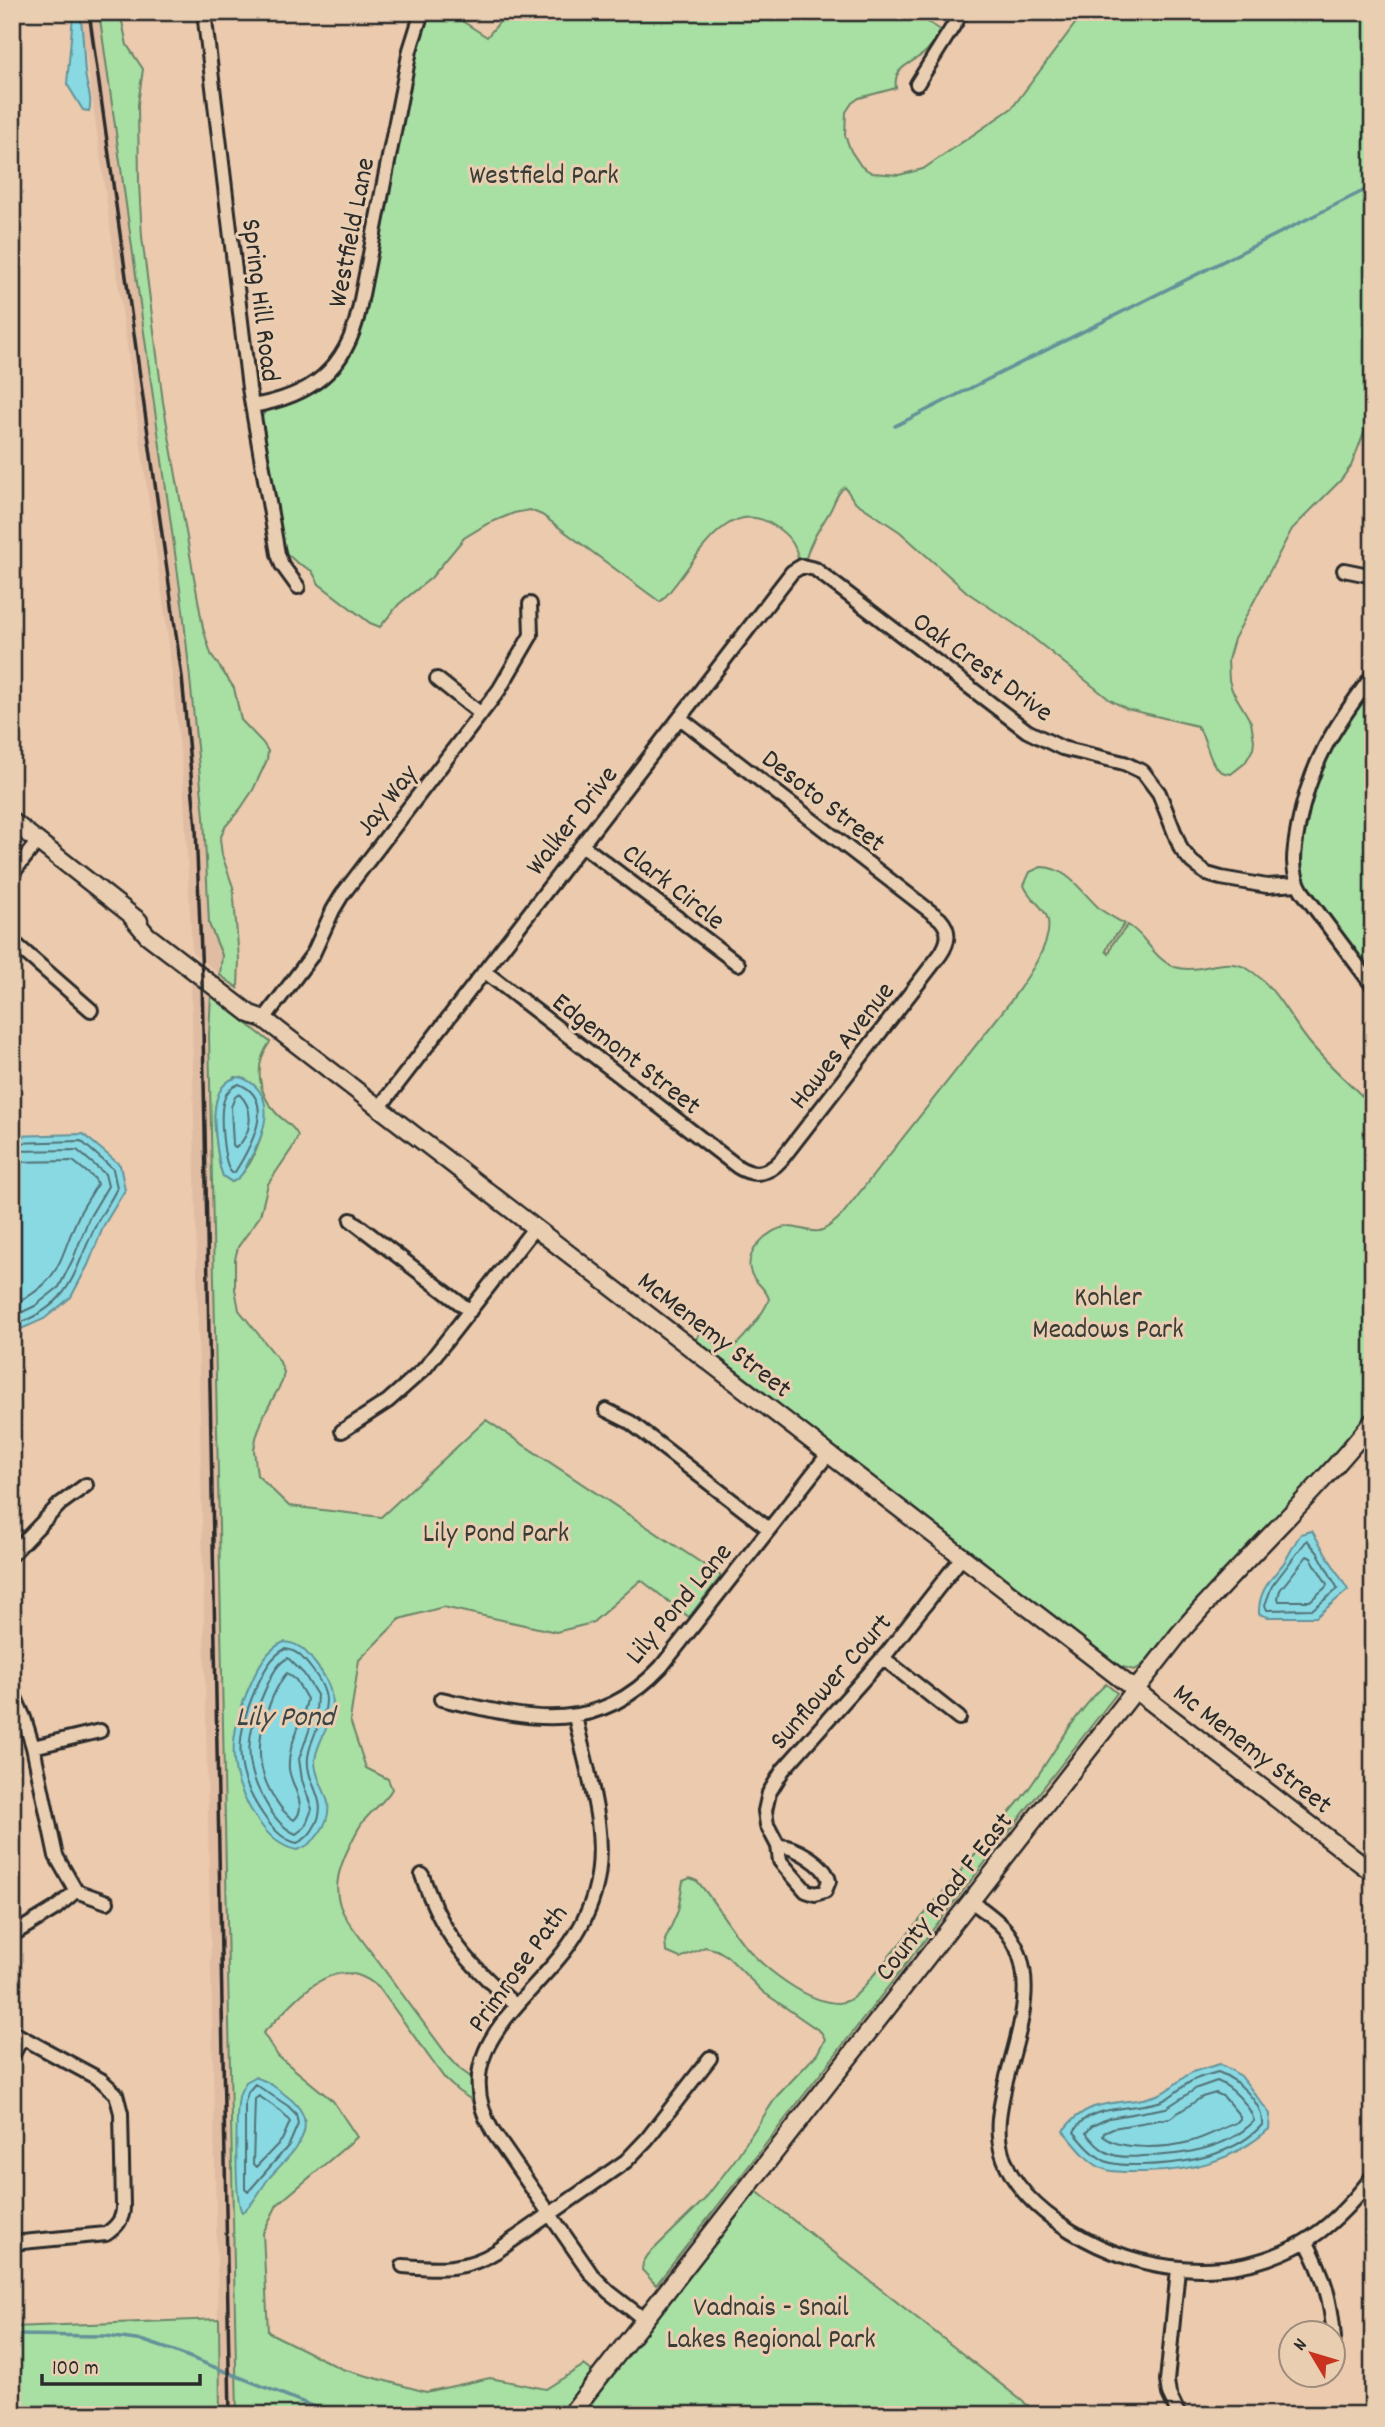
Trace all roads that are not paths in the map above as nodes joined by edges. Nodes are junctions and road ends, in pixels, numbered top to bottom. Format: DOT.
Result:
graph roads {
  1 [pos="204,12"];
  2 [pos="422,12"];
  3 [pos="962,12"];
  4 [pos="917,84"];
  5 [pos="252,407"];
  6 [pos="804,565"];
  7 [pos="1344,570"];
  8 [pos="1373,576"];
  9 [pos="298,587"];
  10 [pos="530,604"];
  11 [pos="1373,675"];
  12 [pos="437,679"];
  13 [pos="481,714"];
  14 [pos="680,718"];
  15 [pos="12,821"];
  16 [pos="38,841"];
  17 [pos="582,845"];
  18 [pos="12,874"];
  19 [pos="1298,884"];
  20 [pos="940,919"];
  21 [pos="12,941"];
  22 [pos="738,964"];
  23 [pos="484,971"];
  24 [pos="1373,986"];
  25 [pos="91,1010"];
  26 [pos="264,1019"];
  27 [pos="379,1108"];
  28 [pos="743,1170"];
  29 [pos="351,1220"];
  30 [pos="535,1227"];
  31 [pos="470,1311"];
  32 [pos="606,1410"];
  33 [pos="1373,1421"];
  34 [pos="342,1431"];
  35 [pos="828,1452"];
  36 [pos="86,1485"];
  37 [pos="769,1529"];
  38 [pos="12,1554"];
  39 [pos="963,1556"];
  40 [pos="883,1658"];
  41 [pos="1136,1689"];
  42 [pos="12,1691"];
  43 [pos="441,1699"];
  44 [pos="575,1716"];
  45 [pos="959,1717"];
  46 [pos="100,1731"];
  47 [pos="33,1747"];
  48 [pos="778,1846"];
  49 [pos="1373,1872"];
  50 [pos="422,1875"];
  51 [pos="76,1891"];
  52 [pos="971,1901"];
  53 [pos="107,1902"];
  54 [pos="12,1935"];
  55 [pos="516,2006"];
  56 [pos="17,2035"];
  57 [pos="12,2056"];
  58 [pos="710,2058"];
  59 [pos="1373,2176"];
  60 [pos="550,2215"];
  61 [pos="1306,2241"];
  62 [pos="12,2243"];
  63 [pos="402,2266"];
  64 [pos="1178,2269"];
  65 [pos="1331,2318"];
  66 [pos="645,2320"];
  67 [pos="570,2415"];
  68 [pos="1179,2415"];
  1 -- 5 [label="street, Spring Hill Road"];
  2 -- 5 [label="street, Westfield Lane"];
  3 -- 4 [label="street"];
  5 -- 9 [label="street, Spring Hill Road"];
  6 -- 14 [label="street, Walker Drive"];
  6 -- 19 [label="street, Oak Crest Drive"];
  7 -- 8 [label="street"];
  10 -- 13 [label="street, Jay Way"];
  11 -- 19 [label="street"];
  12 -- 13 [label="street"];
  13 -- 26 [label="street, Jay Way"];
  14 -- 17 [label="street, Walker Drive"];
  14 -- 20 [label="street, Desoto Street"];
  15 -- 16 [label="street"];
  16 -- 18 [label="street"];
  16 -- 26 [label="street, McMenemy Street"];
  17 -- 22 [label="street, Clark Circle"];
  17 -- 23 [label="street, Walker Drive"];
  19 -- 24 [label="street"];
  20 -- 28 [label="street, Hawes Avenue"];
  21 -- 25 [label="street"];
  23 -- 27 [label="street, Walker Drive"];
  23 -- 28 [label="street, Edgemont Street"];
  26 -- 27 [label="street, McMenemy Street"];
  27 -- 30 [label="street, McMenemy Street"];
  29 -- 31 [label="street"];
  30 -- 31 [label="street"];
  30 -- 35 [label="street, McMenemy Street"];
  31 -- 34 [label="street"];
  32 -- 37 [label="street"];
  33 -- 41 [label="street, County Road F East"];
  35 -- 37 [label="street, Lily Pond Lane"];
  35 -- 39 [label="street, McMenemy Street"];
  36 -- 38 [label="street"];
  37 -- 44 [label="street, Lily Pond Lane"];
  39 -- 40 [label="street, Sunflower Court"];
  39 -- 41 [label="street, McMenemy Street"];
  40 -- 45 [label="street"];
  40 -- 48 [label="street, Sunflower Court"];
  41 -- 49 [label="street, Mc Menemy Street"];
  41 -- 52 [label="street, County Road F East"];
  42 -- 47 [label="street"];
  43 -- 44 [label="street, Lily Pond Lane"];
  44 -- 55 [label="street, Primrose Path"];
  46 -- 47 [label="street"];
  47 -- 51 [label="street"];
  50 -- 55 [label="street"];
  51 -- 53 [label="street"];
  51 -- 54 [label="street"];
  52 -- 64 [label="street"];
  52 -- 66 [label="street, County Road F East"];
  55 -- 60 [label="street, Primrose Path"];
  56 -- 57 [label="street"];
  56 -- 62 [label="street"];
  58 -- 60 [label="street"];
  59 -- 61 [label="street"];
  60 -- 63 [label="street"];
  60 -- 66 [label="street, Primrose Path"];
  61 -- 64 [label="street"];
  61 -- 65 [label="street"];
  64 -- 68 [label="street"];
  66 -- 67 [label="street, County Road F East"];
}
